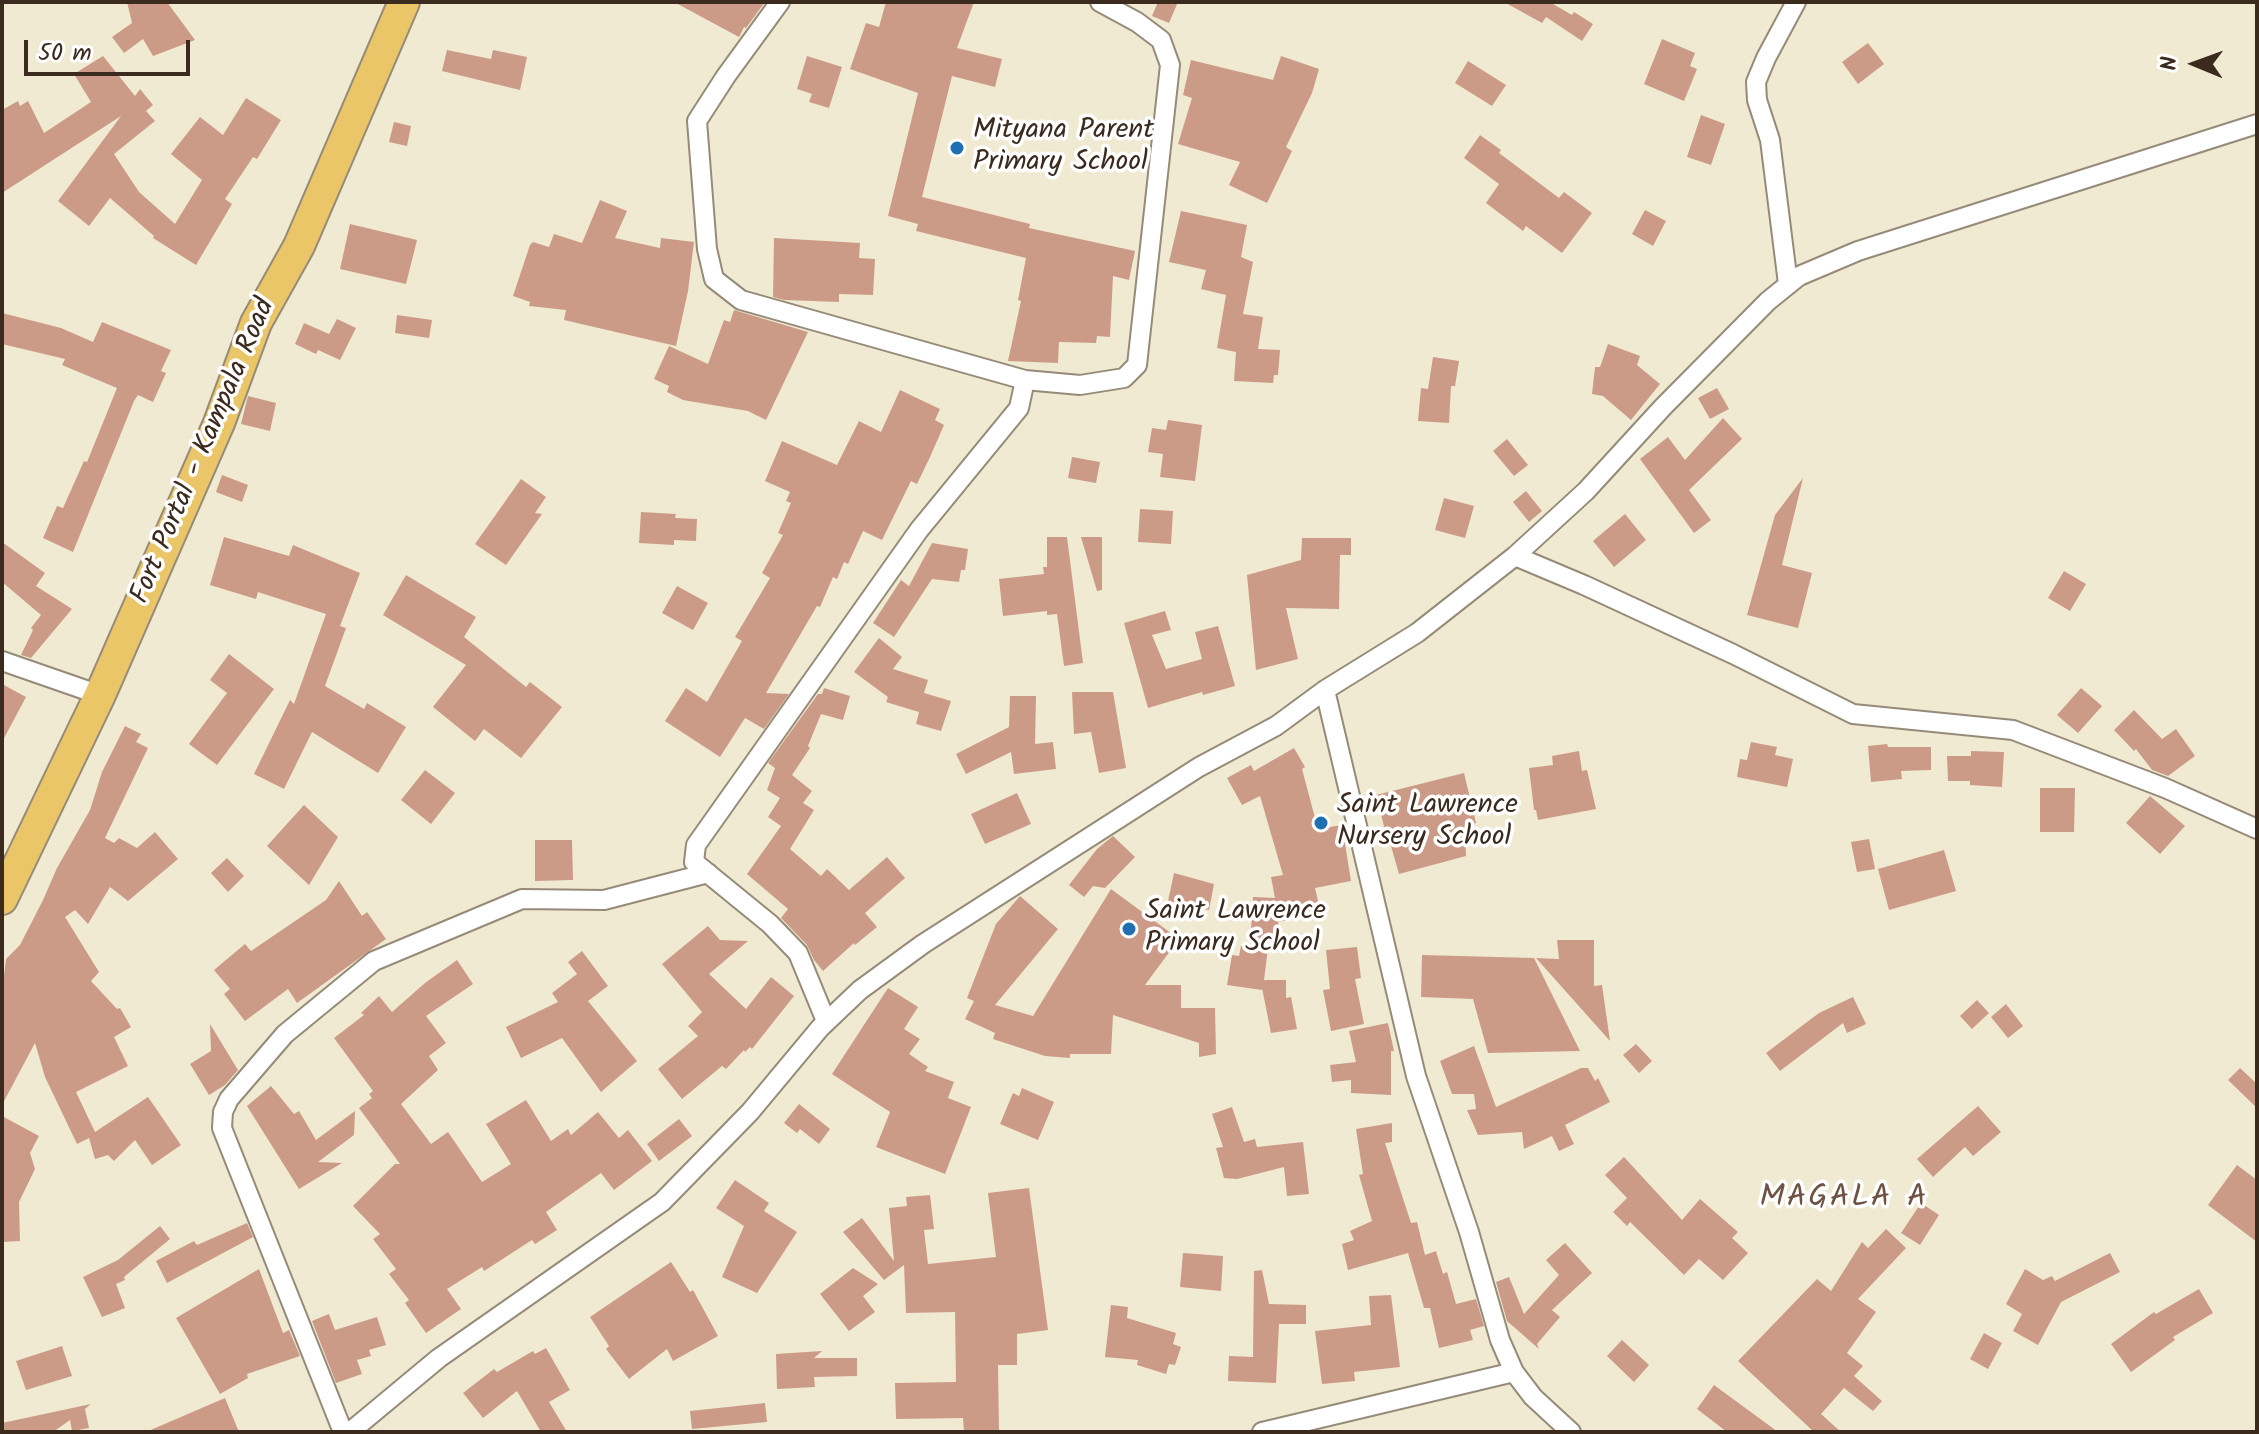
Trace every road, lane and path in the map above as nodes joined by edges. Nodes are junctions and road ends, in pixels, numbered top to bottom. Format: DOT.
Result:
graph roads {
  1 [pos="404,2"];
  2 [pos="780,2"];
  3 [pos="1100,2"];
  4 [pos="1796,2"];
  5 [pos="2257,124"];
  6 [pos="1788,284"];
  7 [pos="1025,380"];
  8 [pos="1515,556"];
  9 [pos="2,661"];
  10 [pos="1325,690"];
  11 [pos="100,695"];
  12 [pos="2257,829"];
  13 [pos="708,873"];
  14 [pos="2,899"];
  15 [pos="826,1021"];
  16 [pos="1514,1372"];
  17 [pos="343,1432"];
  18 [pos="350,1432"];
  19 [pos="1262,1432"];
  20 [pos="1571,1432"];
  1 -- 11 [label="main road, Fort Portal - Kampala Road"];
  2 -- 7 [label="street"];
  3 -- 7 [label="street"];
  4 -- 6 [label="street"];
  5 -- 6 [label="street"];
  6 -- 8 [label="street"];
  7 -- 13 [label="street"];
  8 -- 10 [label="street"];
  8 -- 12 [label="street"];
  9 -- 11 [label="street"];
  10 -- 15 [label="street"];
  10 -- 16 [label="street"];
  11 -- 14 [label="main road, Fort Portal - Kampala Road"];
  13 -- 15 [label="street"];
  13 -- 17 [label="street"];
  15 -- 18 [label="street"];
  16 -- 19 [label="street"];
  16 -- 20 [label="street"];
}
